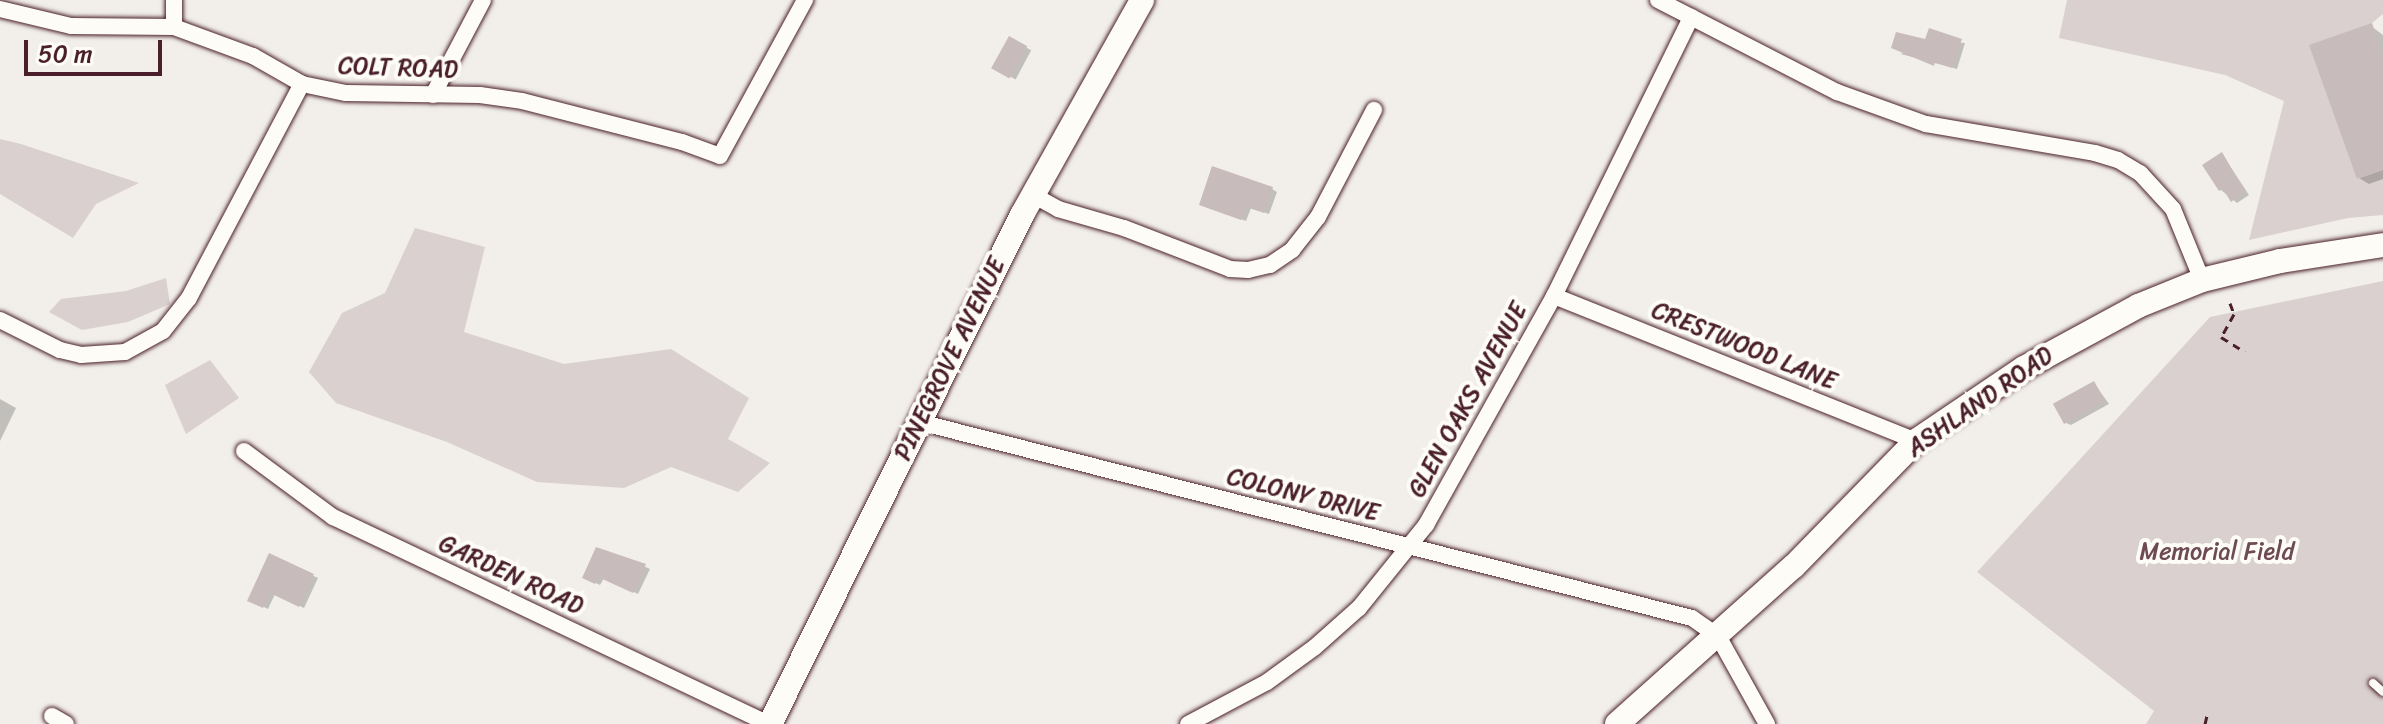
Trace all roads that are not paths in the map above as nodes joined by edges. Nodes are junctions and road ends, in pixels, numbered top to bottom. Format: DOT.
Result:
graph roads {
  1 [pos="174,0"];
  2 [pos="483,0"];
  3 [pos="805,0"];
  4 [pos="1142,0"];
  5 [pos="1658,0"];
  6 [pos="0,9"];
  7 [pos="1691,17"];
  8 [pos="174,27"];
  9 [pos="302,84"];
  10 [pos="433,95"];
  11 [pos="1374,110"];
  12 [pos="1033,195"];
  13 [pos="2383,245"];
  14 [pos="2202,280"];
  15 [pos="1554,296"];
  16 [pos="0,320"];
  17 [pos="919,422"];
  18 [pos="1916,441"];
  19 [pos="244,451"];
  20 [pos="1410,547"];
  21 [pos="1718,636"];
  22 [pos="2373,683"];
  23 [pos="2383,692"];
  24 [pos="770,724"];
  25 [pos="1188,724"];
  26 [pos="1617,724"];
  27 [pos="1767,724"];
  1 -- 8 [label="street"];
  2 -- 10 [label="street"];
  3 -- 10 [label="street, COLT ROAD"];
  4 -- 12 [label="street, PINEGROVE AVENUE"];
  5 -- 7 [label="street"];
  6 -- 8 [label="street"];
  7 -- 14 [label="street"];
  7 -- 15 [label="street, GLEN OAKS AVENUE"];
  8 -- 9 [label="street"];
  9 -- 10 [label="street, COLT ROAD"];
  9 -- 16 [label="street, COLT ROAD"];
  11 -- 12 [label="street"];
  12 -- 17 [label="street, PINEGROVE AVENUE"];
  13 -- 14 [label="street, ASHLAND ROAD"];
  14 -- 18 [label="street, ASHLAND ROAD"];
  15 -- 18 [label="street, CRESTWOOD LANE"];
  15 -- 20 [label="street, GLEN OAKS AVENUE"];
  17 -- 20 [label="street, COLONY DRIVE"];
  17 -- 24 [label="street, PINEGROVE AVENUE"];
  18 -- 21 [label="street, ASHLAND ROAD"];
  19 -- 24 [label="street, GARDEN ROAD"];
  20 -- 21 [label="street, COLONY DRIVE"];
  20 -- 25 [label="street, GLEN OAKS AVENUE"];
  21 -- 26 [label="street, ASHLAND ROAD"];
  21 -- 27 [label="street"];
  22 -- 23 [label="lane"];
}
